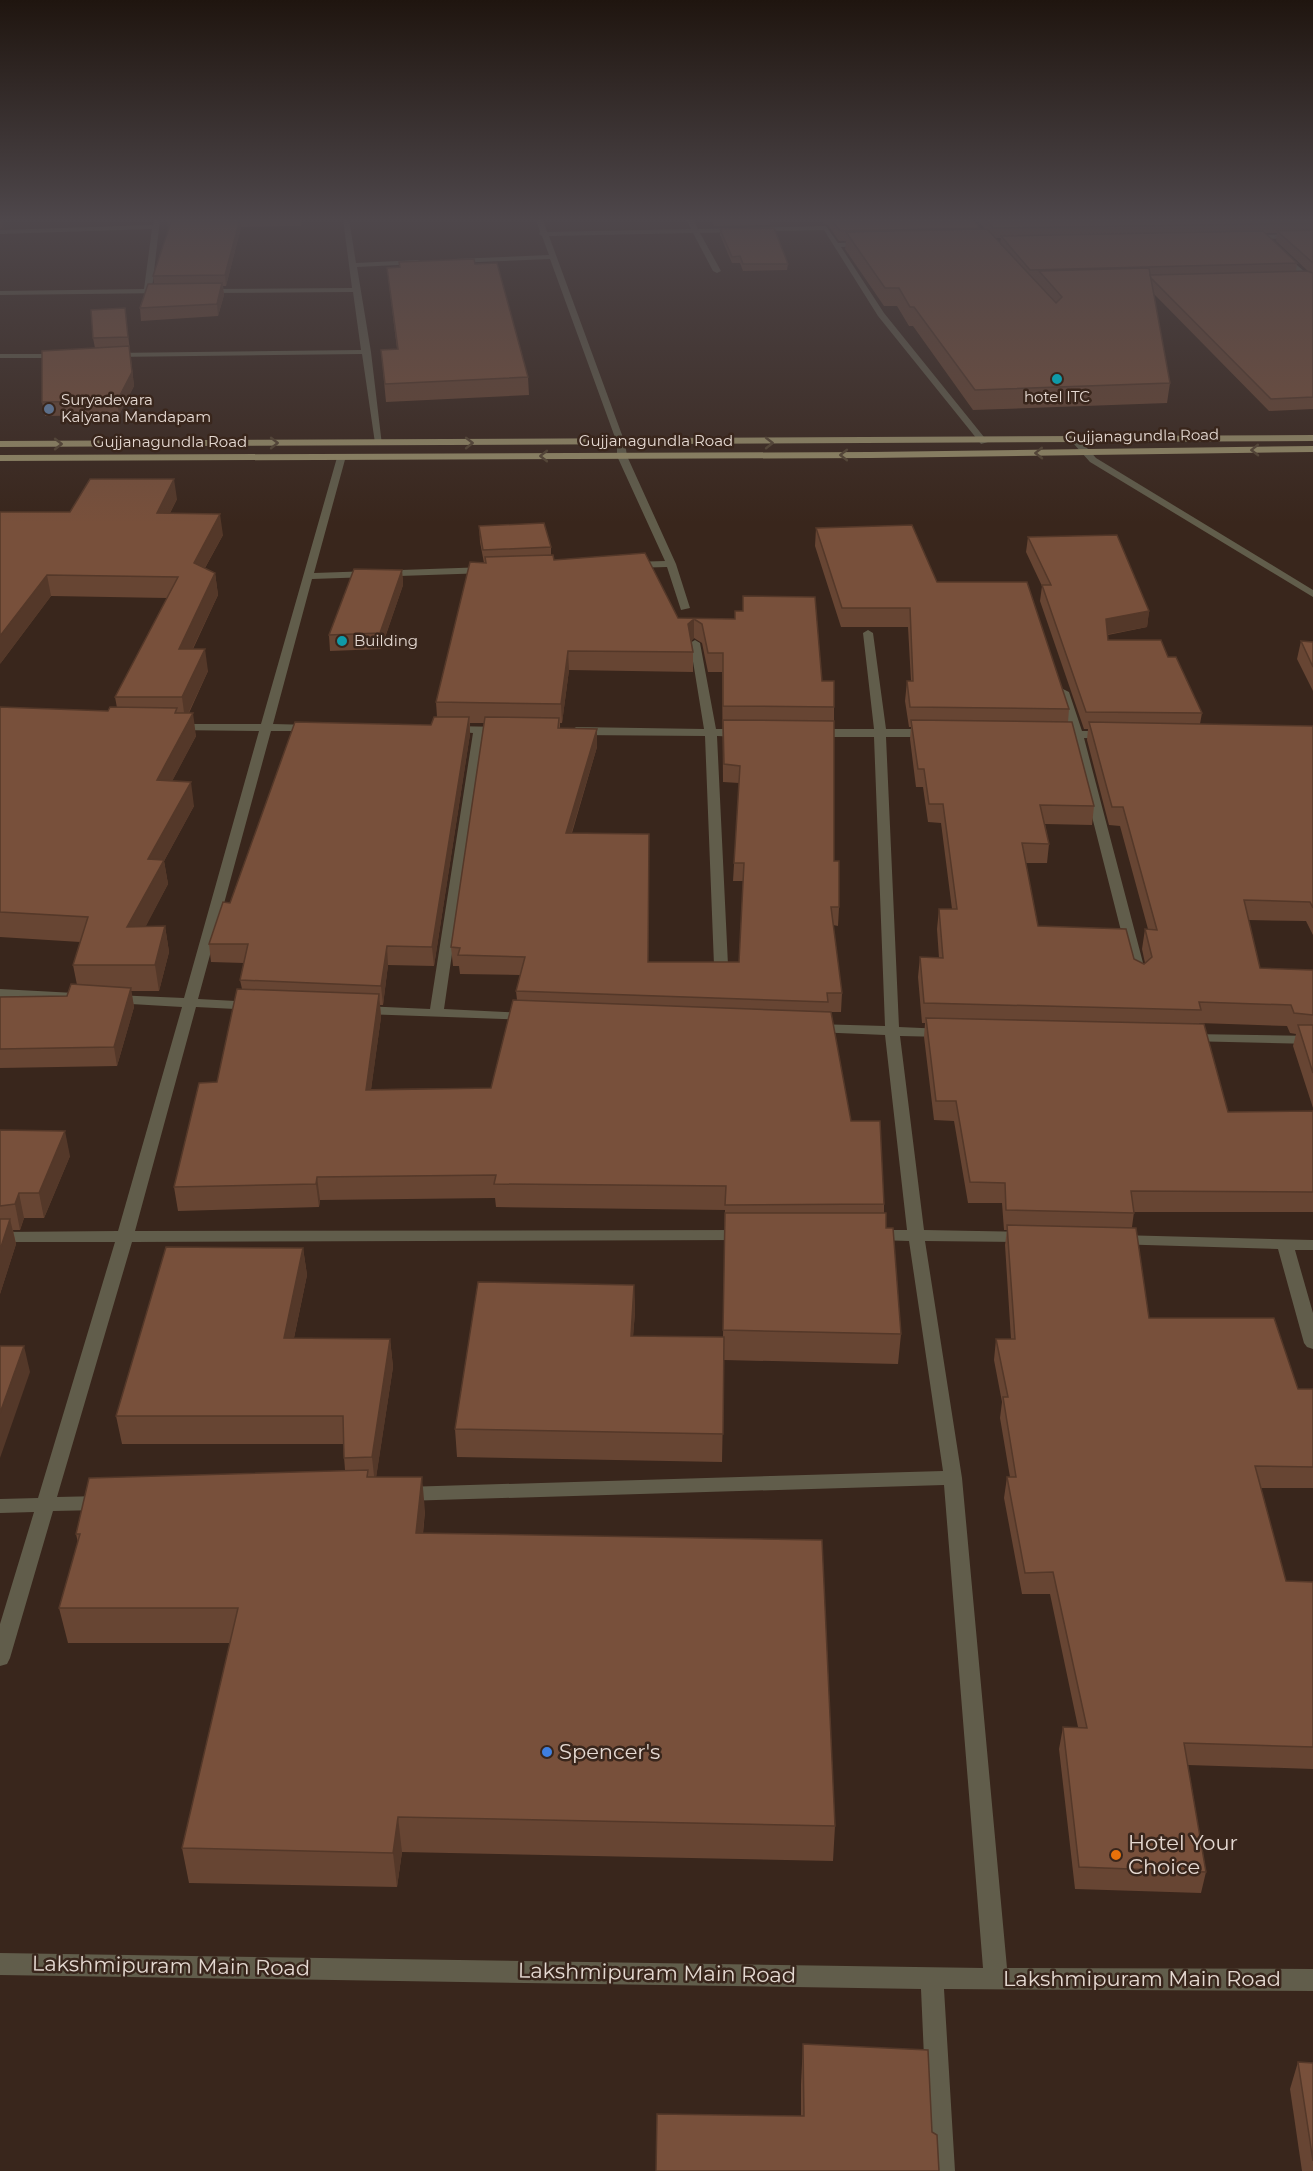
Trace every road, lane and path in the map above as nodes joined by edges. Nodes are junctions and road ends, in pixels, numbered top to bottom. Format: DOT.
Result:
graph roads {
  1 [pos="361,320"];
  2 [pos="575,320"];
  3 [pos="886,320"];
  4 [pos="367,352"];
  5 [pos="106,355"];
  6 [pos="0,356"];
  7 [pos="71,356"];
  8 [pos="1313,438"];
  9 [pos="1076,441"];
  10 [pos="984,442"];
  11 [pos="379,443"];
  12 [pos="621,443"];
  13 [pos="0,444"];
  14 [pos="1313,449"];
  15 [pos="1084,453"];
  16 [pos="341,456"];
  17 [pos="621,456"];
  18 [pos="0,458"];
  19 [pos="671,564"];
  20 [pos="615,566"];
  21 [pos="499,570"];
  22 [pos="308,576"];
  23 [pos="1313,594"];
  24 [pos="685,608"];
  25 [pos="868,633"];
  26 [pos="695,643"];
  27 [pos="1059,679"];
  28 [pos="161,727"];
  29 [pos="265,728"];
  30 [pos="324,729"];
  31 [pos="432,729"];
  32 [pos="479,730"];
  33 [pos="514,730"];
  34 [pos="560,731"];
  35 [pos="880,732"];
  36 [pos="711,733"];
  37 [pos="756,733"];
  38 [pos="802,733"];
  39 [pos="938,733"];
  40 [pos="1042,734"];
  41 [pos="1077,734"];
  42 [pos="1124,735"];
  43 [pos="721,965"];
  44 [pos="1140,978"];
  45 [pos="0,993"];
  46 [pos="188,1004"];
  47 [pos="270,1007"];
  48 [pos="353,1010"];
  49 [pos="436,1013"];
  50 [pos="541,1018"];
  51 [pos="798,1028"];
  52 [pos="892,1032"];
  53 [pos="962,1033"];
  54 [pos="1173,1037"];
  55 [pos="1313,1040"];
  56 [pos="916,1234"];
  57 [pos="760,1235"];
  58 [pos="856,1235"];
  59 [pos="0,1237"];
  60 [pos="125,1237"];
  61 [pos="1047,1238"];
  62 [pos="1106,1240"];
  63 [pos="1285,1244"];
  64 [pos="1313,1245"];
  65 [pos="1313,1343"];
  66 [pos="953,1478"];
  67 [pos="391,1495"];
  68 [pos="116,1503"];
  69 [pos="45,1505"];
  70 [pos="0,1506"];
  71 [pos="0,1658"];
  72 [pos="0,1964"];
  73 [pos="932,1977"];
  74 [pos="996,1979"];
  75 [pos="1313,1980"];
  76 [pos="942,2171"];
  1 -- 4 [label="street"];
  2 -- 12 [label="street"];
  3 -- 10 [label="street"];
  4 -- 5 [label="street"];
  4 -- 11 [label="street"];
  6 -- 7 [label="street"];
  8 -- 9 [label="main road, Gujjanagundla Road"];
  9 -- 10 [label="main road, Gujjanagundla Road"];
  9 -- 15 [label="street"];
  12 -- 10 [label="main road, Gujjanagundla Road, one-way"];
  11 -- 12 [label="main road, Gujjanagundla Road, one-way"];
  13 -- 11 [label="main road, Gujjanagundla Road, one-way"];
  12 -- 17 [label="street"];
  14 -- 15 [label="main road, Gujjanagundla Road, one-way"];
  15 -- 17 [label="main road, Gujjanagundla Road, one-way"];
  15 -- 23 [label="street"];
  17 -- 16 [label="main road, Gujjanagundla Road, one-way"];
  16 -- 18 [label="main road, Gujjanagundla Road"];
  16 -- 22 [label="street"];
  17 -- 19 [label="street"];
  19 -- 20 [label="street"];
  19 -- 24 [label="street"];
  21 -- 22 [label="street"];
  22 -- 29 [label="street"];
  25 -- 35 [label="street"];
  26 -- 36 [label="street"];
  27 -- 41 [label="street"];
  28 -- 29 [label="street"];
  29 -- 30 [label="street"];
  29 -- 46 [label="street"];
  31 -- 32 [label="street"];
  32 -- 33 [label="street"];
  32 -- 49 [label="street"];
  34 -- 36 [label="street"];
  35 -- 38 [label="street"];
  35 -- 39 [label="street"];
  35 -- 52 [label="street"];
  36 -- 37 [label="street"];
  36 -- 43 [label="street"];
  40 -- 41 [label="street"];
  41 -- 42 [label="street"];
  41 -- 44 [label="street"];
  45 -- 46 [label="street"];
  46 -- 47 [label="street"];
  46 -- 60 [label="street"];
  48 -- 49 [label="street"];
  49 -- 50 [label="street"];
  51 -- 52 [label="street"];
  52 -- 53 [label="street"];
  52 -- 56 [label="street"];
  54 -- 55 [label="street"];
  56 -- 58 [label="street"];
  56 -- 61 [label="street"];
  56 -- 66 [label="street"];
  57 -- 60 [label="street"];
  59 -- 60 [label="street"];
  60 -- 69 [label="street"];
  62 -- 63 [label="street"];
  63 -- 64 [label="street"];
  63 -- 65 [label="street"];
  66 -- 67 [label="street"];
  66 -- 74 [label="street"];
  68 -- 69 [label="street"];
  69 -- 70 [label="street"];
  69 -- 71 [label="street"];
  72 -- 73 [label="street, Lakshmipuram Main Road"];
  73 -- 74 [label="street, Lakshmipuram Main Road"];
  73 -- 76 [label="street"];
  74 -- 75 [label="street, Lakshmipuram Main Road"];
}
